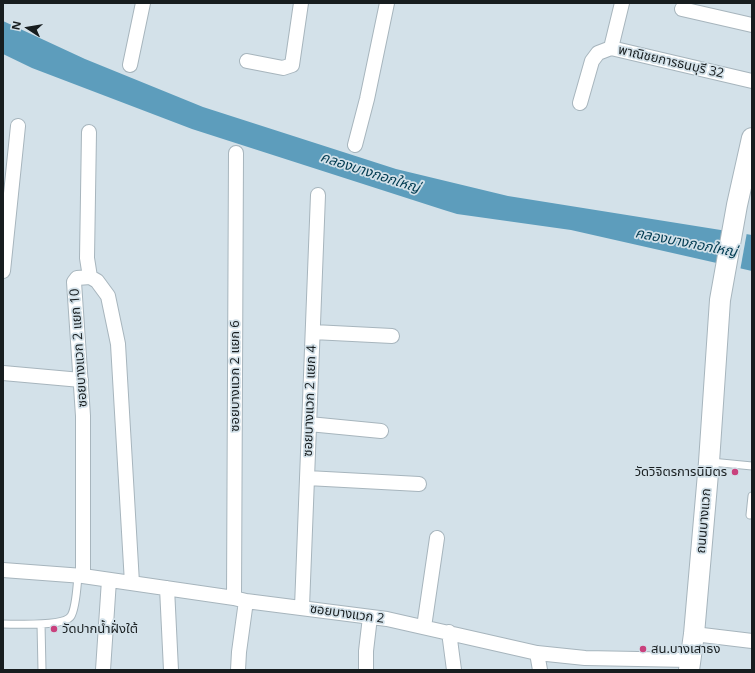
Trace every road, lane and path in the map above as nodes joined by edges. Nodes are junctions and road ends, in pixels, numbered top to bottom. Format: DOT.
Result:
graph roads {
  1 [pos="143,3"];
  2 [pos="301,3"];
  3 [pos="387,3"];
  4 [pos="622,3"];
  5 [pos="682,9"];
  6 [pos="752,25"];
  7 [pos="611,48"];
  8 [pos="247,61"];
  9 [pos="130,65"];
  10 [pos="752,82"];
  11 [pos="580,103"];
  12 [pos="18,126"];
  13 [pos="89,132"];
  14 [pos="752,138"];
  15 [pos="355,145"];
  16 [pos="236,153"];
  17 [pos="318,195"];
  18 [pos="3,271"];
  19 [pos="90,277"];
  20 [pos="313,332"];
  21 [pos="392,336"];
  22 [pos="3,373"];
  23 [pos="81,380"];
  24 [pos="309,424"];
  25 [pos="381,431"];
  26 [pos="709,462"];
  27 [pos="752,466"];
  28 [pos="307,478"];
  29 [pos="419,484"];
  30 [pos="752,496"];
  31 [pos="750,515"];
  32 [pos="436,538"];
  33 [pos="3,570"];
  34 [pos="80,576"];
  35 [pos="109,580"];
  36 [pos="132,583"];
  37 [pos="167,588"];
  38 [pos="240,599"];
  39 [pos="302,608"];
  40 [pos="370,617"];
  41 [pos="3,624"];
  42 [pos="41,624"];
  43 [pos="424,627"];
  44 [pos="449,632"];
  45 [pos="694,634"];
  46 [pos="752,641"];
  47 [pos="537,653"];
  48 [pos="586,664"];
  49 [pos="689,665"];
  50 [pos="42,670"];
  51 [pos="103,670"];
  52 [pos="171,670"];
  53 [pos="238,670"];
  54 [pos="366,670"];
  55 [pos="454,670"];
  56 [pos="540,670"];
  1 -- 9 [label="street"];
  2 -- 8 [label="street"];
  3 -- 15 [label="street"];
  4 -- 7 [label="street, พาณิชยการธนบุรี 32"];
  5 -- 6 [label="street"];
  7 -- 10 [label="street, พาณิชยการธนบุรี 32"];
  7 -- 11 [label="street"];
  12 -- 18 [label="street"];
  13 -- 19 [label="street, ซอยบางแวก 2 แยก 10"];
  14 -- 26 [label="main road, ถนนบางแวก"];
  16 -- 38 [label="street, ซอยบางแวก 2 แยก 6"];
  17 -- 20 [label="street, ซอยบางแวก 2 แยก 4"];
  19 -- 23 [label="street, ซอยบางแวก 2 แยก 10"];
  19 -- 36 [label="street"];
  20 -- 21 [label="street"];
  20 -- 24 [label="street, ซอยบางแวก 2 แยก 4"];
  22 -- 23 [label="street"];
  23 -- 34 [label="street, ซอยบางแวก 2 แยก 10"];
  24 -- 25 [label="street"];
  24 -- 28 [label="street, ซอยบางแวก 2 แยก 4"];
  26 -- 27 [label="lane"];
  26 -- 45 [label="main road, ถนนบางแวก"];
  28 -- 29 [label="street"];
  28 -- 39 [label="street, ซอยบางแวก 2 แยก 4"];
  30 -- 31 [label="lane"];
  32 -- 43 [label="street"];
  33 -- 34 [label="street, ซอยบางแวก 2"];
  34 -- 35 [label="street, ซอยบางแวก 2"];
  34 -- 42 [label="lane"];
  35 -- 36 [label="street, ซอยบางแวก 2"];
  35 -- 51 [label="street"];
  36 -- 37 [label="street, ซอยบางแวก 2"];
  37 -- 38 [label="street, ซอยบางแวก 2"];
  37 -- 52 [label="street"];
  38 -- 39 [label="street, ซอยบางแวก 2"];
  38 -- 53 [label="street, ซอยบางแวก 2 แยก 6"];
  39 -- 40 [label="street, ซอยบางแวก 2"];
  40 -- 43 [label="street, ซอยบางแวก 2"];
  40 -- 54 [label="street"];
  41 -- 42 [label="lane"];
  42 -- 50 [label="lane"];
  43 -- 44 [label="street, ซอยบางแวก 2"];
  44 -- 47 [label="street, ซอยบางแวก 2"];
  44 -- 55 [label="street"];
  45 -- 46 [label="street"];
  45 -- 49 [label="main road, ถนนบางแวก"];
  47 -- 48 [label="street, ซอยบางแวก 2"];
  47 -- 56 [label="street"];
  48 -- 49 [label="street, ซอยบางแวก 2"];
}
